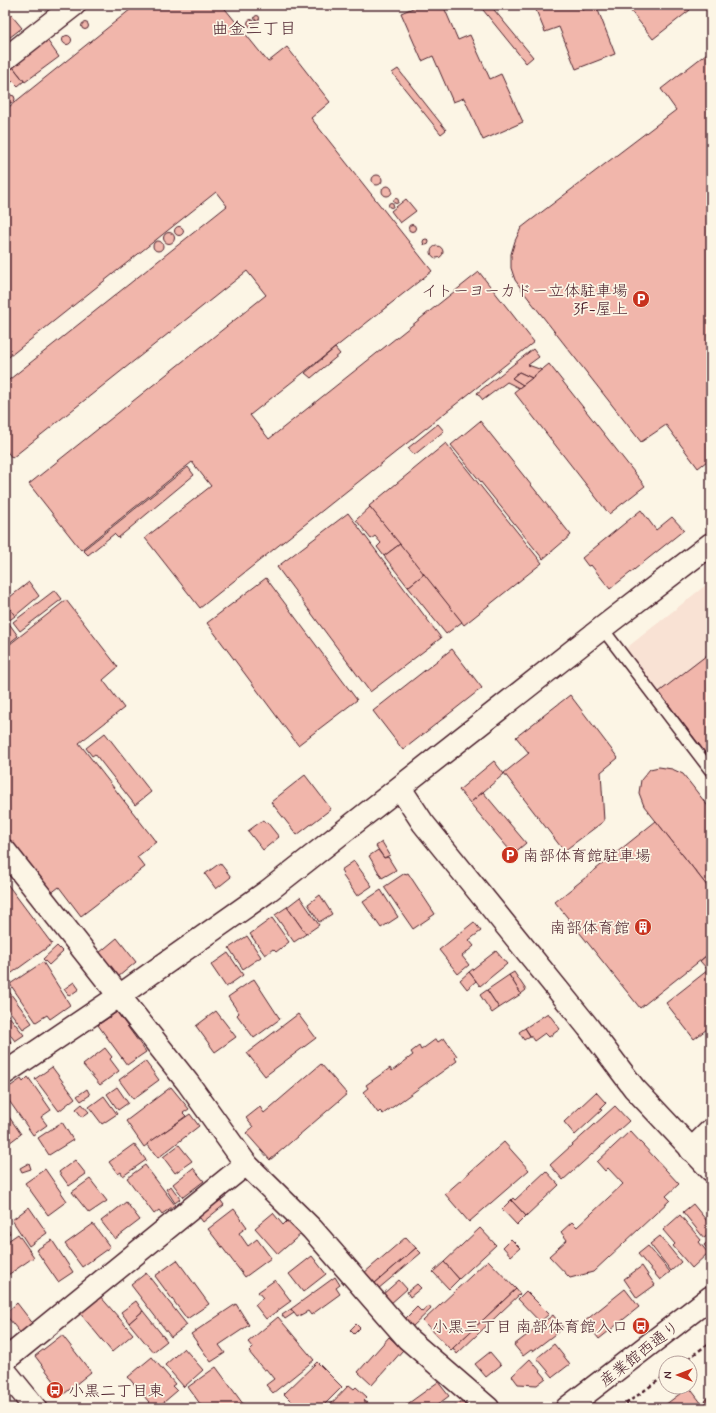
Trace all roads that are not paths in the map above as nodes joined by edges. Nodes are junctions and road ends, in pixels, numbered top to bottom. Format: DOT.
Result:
graph roads {
  1 [pos="74,5"];
  2 [pos="5,59"];
  3 [pos="711,544"];
  4 [pos="602,628"];
  5 [pos="711,771"];
  6 [pos="400,788"];
  7 [pos="5,851"];
  8 [pos="119,996"];
  9 [pos="5,1073"];
  10 [pos="711,1130"];
  11 [pos="692,1150"];
  12 [pos="246,1164"];
  13 [pos="711,1170"];
  14 [pos="711,1298"];
  15 [pos="5,1360"];
  16 [pos="5,1371"];
  17 [pos="35,1408"];
  18 [pos="488,1408"];
  19 [pos="568,1408"];
  1 -- 2 [label="street"];
  3 -- 4 [label="street"];
  4 -- 5 [label="lane"];
  4 -- 6 [label="street"];
  6 -- 8 [label="street"];
  6 -- 11 [label="street"];
  7 -- 8 [label="street"];
  8 -- 9 [label="street"];
  8 -- 12 [label="street"];
  10 -- 11 [label="street"];
  11 -- 13 [label="street"];
  12 -- 15 [label="street"];
  12 -- 18 [label="street"];
  14 -- 19 [label="street, 産業館西通り"];
  16 -- 17 [label="street"];
}
